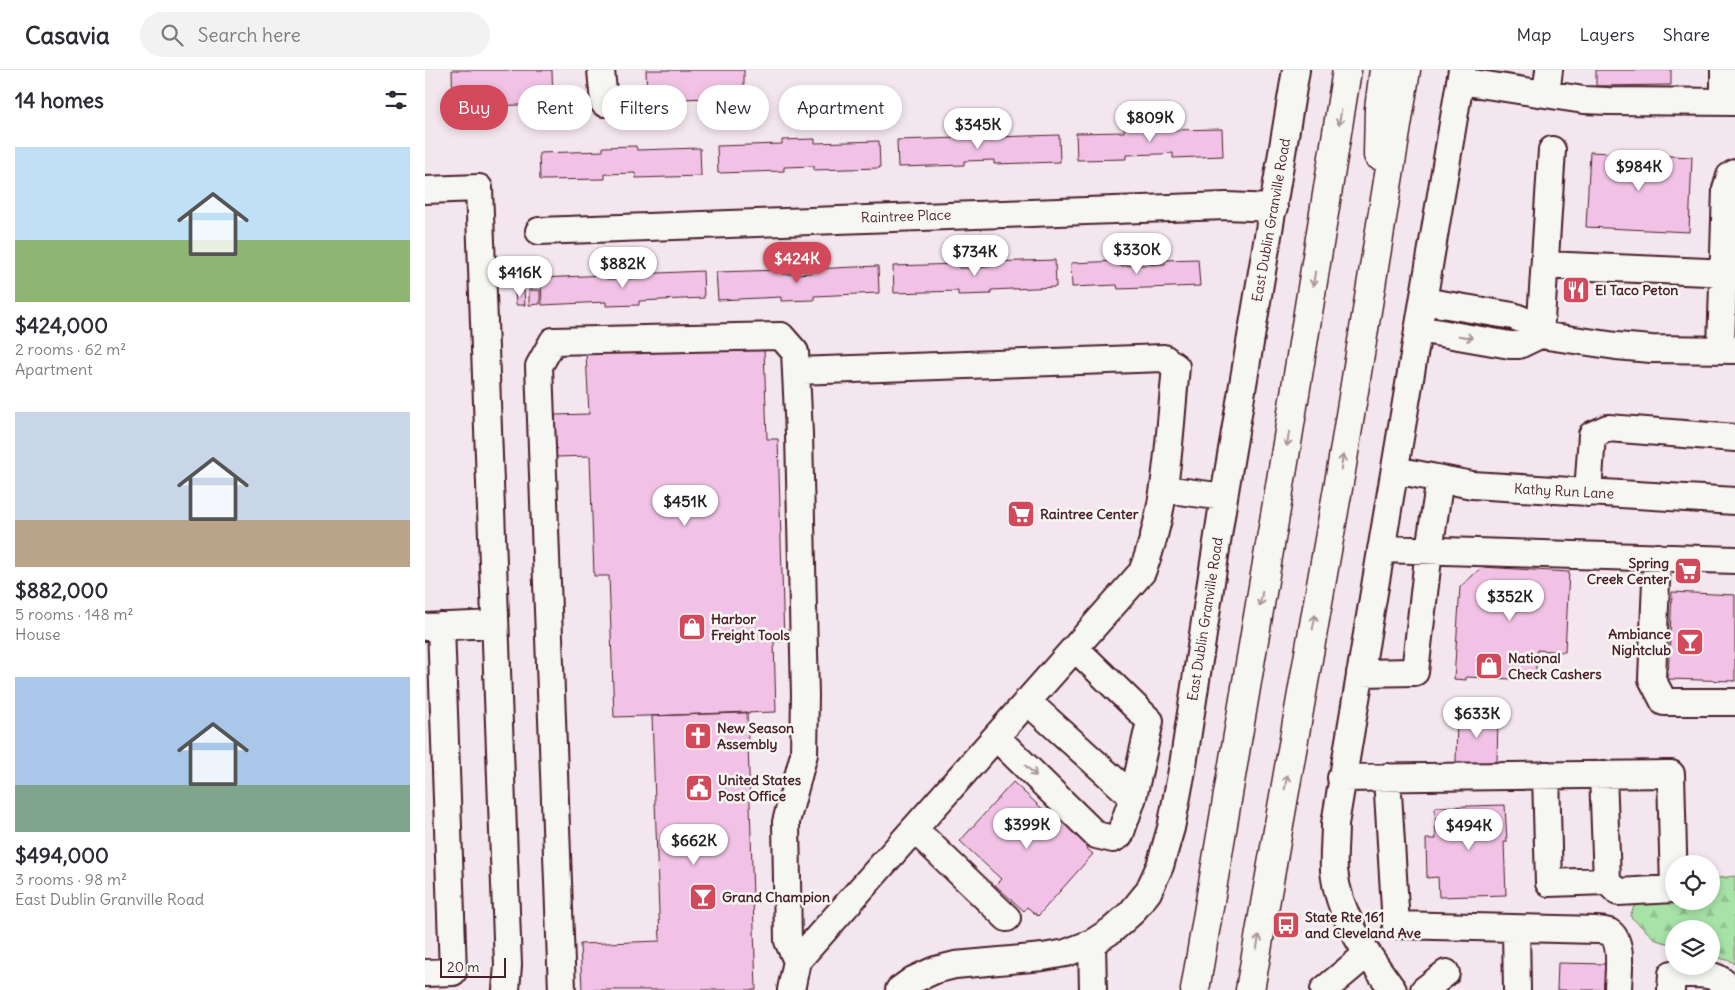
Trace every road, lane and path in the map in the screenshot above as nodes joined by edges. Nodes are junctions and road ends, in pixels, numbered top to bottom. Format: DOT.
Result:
graph roads {
  1 [pos="601,70"];
  2 [pos="1296,70"];
  3 [pos="1347,70"];
  4 [pos="1384,70"];
  5 [pos="1406,70"];
  6 [pos="1724,70"];
  7 [pos="1461,76"];
  8 [pos="1547,82"];
  9 [pos="602,85"];
  10 [pos="1730,102"];
  11 [pos="1552,150"];
  12 [pos="1735,173"];
  13 [pos="425,190"];
  14 [pos="1274,208"];
  15 [pos="539,230"];
  16 [pos="1730,233"];
  17 [pos="1376,257"];
  18 [pos="1545,265"];
  19 [pos="1729,276"];
  20 [pos="1423,302"];
  21 [pos="1418,329"];
  22 [pos="1540,335"];
  23 [pos="1728,349"];
  24 [pos="796,371"];
  25 [pos="1735,438"];
  26 [pos="1395,470"];
  27 [pos="1439,479"];
  28 [pos="1164,489"];
  29 [pos="1589,493"];
  30 [pos="1224,497"];
  31 [pos="1735,501"];
  32 [pos="1381,549"];
  33 [pos="1429,550"];
  34 [pos="1657,558"];
  35 [pos="1735,560"];
  36 [pos="495,624"];
  37 [pos="433,626"];
  38 [pos="1075,648"];
  39 [pos="1360,673"];
  40 [pos="1027,701"];
  41 [pos="1735,702"];
  42 [pos="1150,721"];
  43 [pos="1189,726"];
  44 [pos="996,737"];
  45 [pos="1603,774"];
  46 [pos="1546,775"];
  47 [pos="1387,777"];
  48 [pos="1341,778"];
  49 [pos="1133,797"];
  50 [pos="914,829"];
  51 [pos="1607,881"];
  52 [pos="1007,918"];
  53 [pos="1396,925"];
  54 [pos="1353,928"];
  55 [pos="1517,929"];
  56 [pos="1092,942"];
  57 [pos="1367,954"];
  58 [pos="797,961"];
  59 [pos="425,973"];
  60 [pos="1445,973"];
  61 [pos="925,982"];
  62 [pos="506,990"];
  63 [pos="562,990"];
  64 [pos="791,990"];
  65 [pos="899,990"];
  66 [pos="1093,990"];
  67 [pos="1195,990"];
  68 [pos="1250,990"];
  69 [pos="1325,990"];
  70 [pos="1393,990"];
  71 [pos="1424,990"];
  72 [pos="1517,990"];
  73 [pos="1618,990"];
  74 [pos="1671,990"];
  75 [pos="1731,990"];
  1 -- 9 [label="street"];
  2 -- 14 [label="street, East Dublin Granville Road"];
  3 -- 67 [label="main road, one-way"];
  4 -- 17 [label="main road"];
  5 -- 17 [label="main road"];
  6 -- 10 [label="street"];
  7 -- 8 [label="street"];
  7 -- 20 [label="street"];
  8 -- 10 [label="street"];
  11 -- 18 [label="street"];
  12 -- 16 [label="street"];
  13 -- 36 [label="street"];
  14 -- 15 [label="street, Raintree Place"];
  14 -- 30 [label="street, East Dublin Granville Road"];
  16 -- 19 [label="street"];
  68 -- 17 [label="main road, one-way"];
  18 -- 19 [label="street"];
  18 -- 22 [label="street"];
  19 -- 23 [label="street"];
  20 -- 21 [label="street"];
  20 -- 22 [label="street"];
  21 -- 22 [label="street, one-way"];
  21 -- 26 [label="street"];
  22 -- 23 [label="street"];
  24 -- 28 [label="street"];
  24 -- 58 [label="street"];
  24 -- 63 [label="street"];
  25 -- 29 [label="street"];
  26 -- 27 [label="street, Kathy Run Lane"];
  26 -- 32 [label="street"];
  27 -- 29 [label="street, Kathy Run Lane"];
  27 -- 33 [label="street"];
  28 -- 30 [label="street"];
  28 -- 38 [label="street"];
  29 -- 31 [label="street, Kathy Run Lane"];
  30 -- 43 [label="street, East Dublin Granville Road"];
  32 -- 33 [label="street"];
  32 -- 39 [label="street"];
  33 -- 34 [label="street"];
  33 -- 39 [label="street"];
  34 -- 35 [label="street"];
  34 -- 41 [label="street"];
  36 -- 37 [label="street"];
  36 -- 62 [label="street"];
  37 -- 59 [label="street"];
  38 -- 40 [label="street"];
  38 -- 42 [label="street"];
  39 -- 48 [label="street"];
  40 -- 44 [label="street"];
  40 -- 49 [label="street"];
  42 -- 43 [label="street"];
  42 -- 49 [label="street"];
  43 -- 56 [label="street, East Dublin Granville Road"];
  44 -- 49 [label="street, one-way"];
  44 -- 50 [label="street"];
  45 -- 46 [label="street"];
  45 -- 51 [label="street"];
  45 -- 51 [label="street"];
  46 -- 47 [label="street"];
  46 -- 51 [label="street"];
  47 -- 48 [label="street"];
  47 -- 53 [label="street"];
  48 -- 54 [label="street"];
  50 -- 52 [label="street"];
  50 -- 58 [label="street"];
  53 -- 54 [label="street"];
  53 -- 55 [label="street"];
  54 -- 57 [label="street"];
  55 -- 72 [label="street"];
  55 -- 73 [label="street"];
  56 -- 61 [label="street, East Dublin Granville Road"];
  56 -- 66 [label="street"];
  57 -- 69 [label="street"];
  57 -- 70 [label="street"];
  58 -- 64 [label="street"];
  60 -- 71 [label="street"];
  61 -- 65 [label="street, East Dublin Granville Road"];
  74 -- 75 [label="street"];
}
